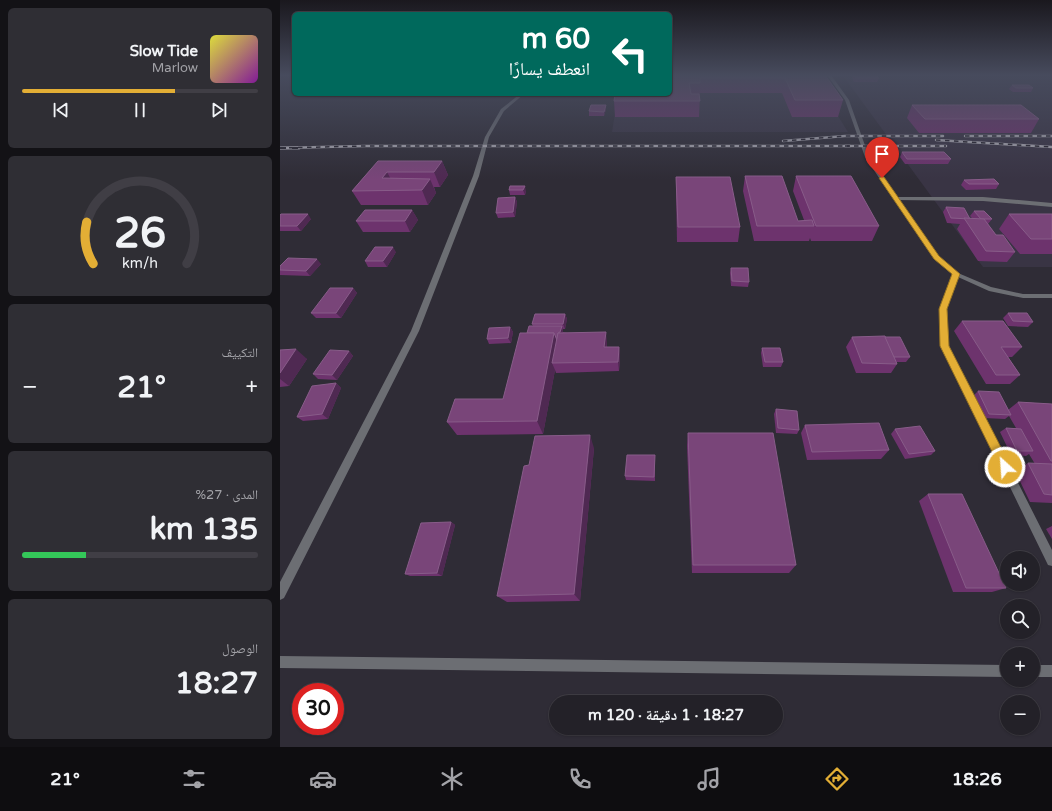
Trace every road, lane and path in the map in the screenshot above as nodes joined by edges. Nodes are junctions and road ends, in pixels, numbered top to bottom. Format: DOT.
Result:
graph roads {
  1 [pos="502,110"];
  2 [pos="851,110"];
  3 [pos="897,199"];
  4 [pos="1052,205"];
  5 [pos="956,274"];
  6 [pos="1052,296"];
  7 [pos="1052,561"];
  8 [pos="280,594"];
  9 [pos="280,662"];
  10 [pos="1000,671"];
  11 [pos="1040,671"];
  12 [pos="1052,671"];
  1 -- 8 [label="street"];
  2 -- 3 [label="street"];
  3 -- 4 [label="street"];
  3 -- 5 [label="street"];
  5 -- 6 [label="street"];
  5 -- 7 [label="street"];
  9 -- 10 [label="street"];
  11 -- 12 [label="street"];
}
